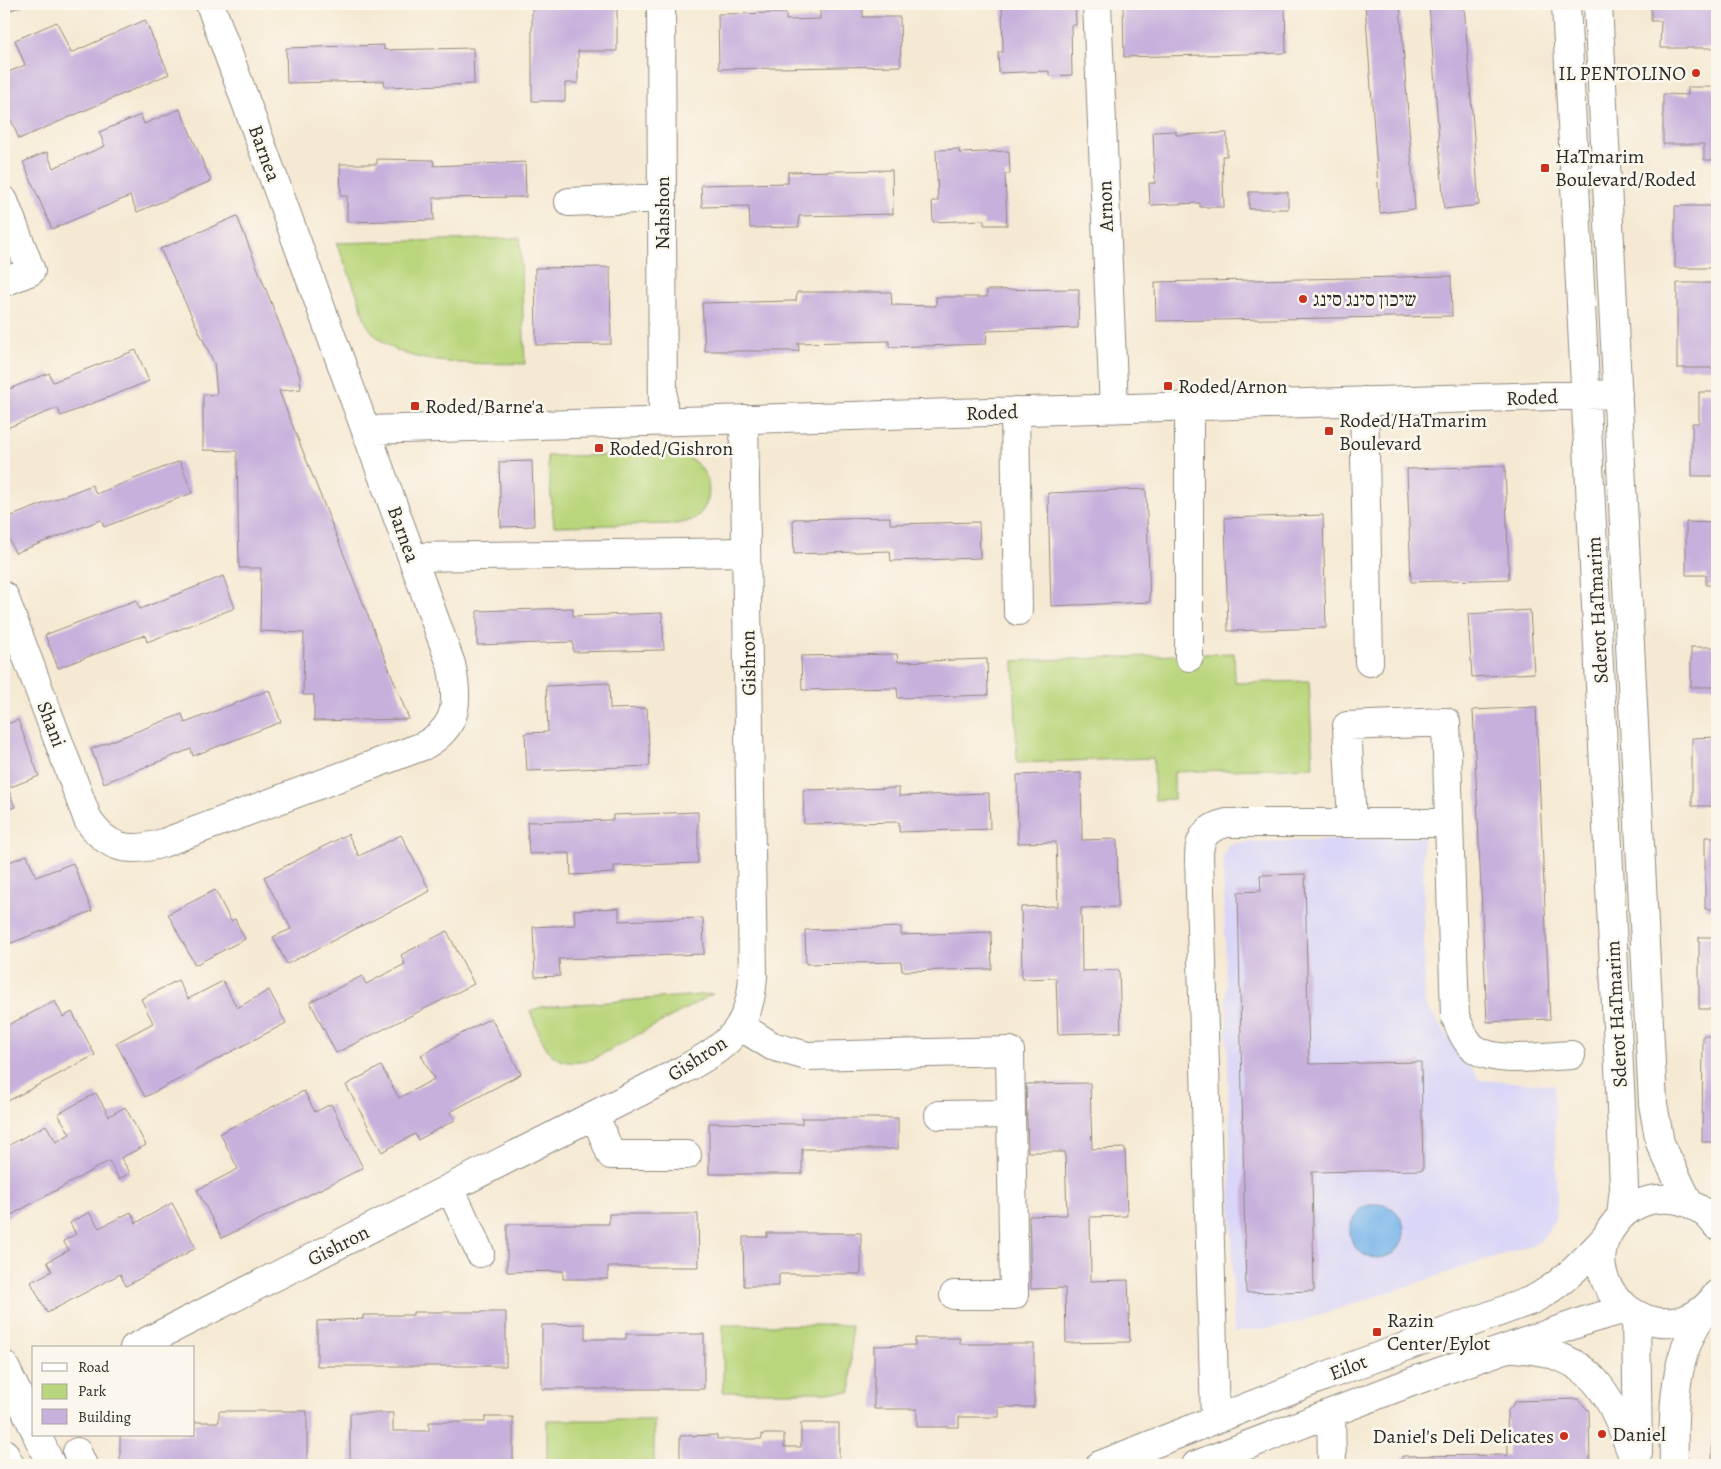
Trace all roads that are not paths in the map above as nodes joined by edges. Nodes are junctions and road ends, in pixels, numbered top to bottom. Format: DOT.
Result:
graph roads {
  1 [pos="210,4"];
  2 [pos="662,4"];
  3 [pos="1097,4"];
  4 [pos="1566,4"];
  5 [pos="1598,4"];
  6 [pos="662,198"];
  7 [pos="4,201"];
  8 [pos="569,202"];
  9 [pos="4,282"];
  10 [pos="1618,394"];
  11 [pos="1586,395"];
  12 [pos="1364,402"];
  13 [pos="1189,407"];
  14 [pos="1114,409"];
  15 [pos="1015,411"];
  16 [pos="744,419"];
  17 [pos="663,422"];
  18 [pos="366,430"];
  19 [pos="746,552"];
  20 [pos="412,557"];
  21 [pos="4,596"];
  22 [pos="1018,611"];
  23 [pos="1189,657"];
  24 [pos="1369,662"];
  25 [pos="1352,823"];
  26 [pos="1449,823"];
  27 [pos="113,844"];
  28 [pos="740,1026"];
  29 [pos="1571,1055"];
  30 [pos="1011,1114"];
  31 [pos="595,1115"];
  32 [pos="939,1115"];
  33 [pos="688,1155"];
  34 [pos="450,1188"];
  35 [pos="1706,1212"];
  36 [pos="1614,1226"];
  37 [pos="480,1253"];
  38 [pos="954,1296"];
  39 [pos="1715,1297"];
  40 [pos="1631,1312"];
  41 [pos="138,1346"];
  42 [pos="1508,1347"];
  43 [pos="4,1365"];
  44 [pos="23,1411"];
  45 [pos="1331,1413"];
  46 [pos="1215,1419"];
  47 [pos="37,1436"];
  48 [pos="4,1453"];
  49 [pos="10,1465"];
  50 [pos="51,1465"];
  51 [pos="1100,1465"];
  52 [pos="1196,1465"];
  53 [pos="1332,1465"];
  54 [pos="1637,1465"];
  55 [pos="1674,1465"];
  1 -- 18 [label="street, Barnea"];
  2 -- 6 [label="street, Nahshon"];
  3 -- 14 [label="street, Arnon"];
  4 -- 11 [label="street, Sderot HaTmarim"];
  5 -- 10 [label="street, Sderot HaTmarim"];
  6 -- 8 [label="street"];
  6 -- 17 [label="street, Nahshon"];
  7 -- 9 [label="street"];
  10 -- 11 [label="street, Roded"];
  10 -- 35 [label="street, Sderot HaTmarim"];
  11 -- 12 [label="street, Roded"];
  11 -- 36 [label="street, Sderot HaTmarim"];
  12 -- 13 [label="street, Roded"];
  12 -- 24 [label="street"];
  13 -- 14 [label="street, Roded"];
  13 -- 23 [label="street"];
  14 -- 15 [label="street, Roded"];
  15 -- 16 [label="street, Roded"];
  15 -- 22 [label="street"];
  16 -- 17 [label="street, Roded"];
  16 -- 19 [label="street, Gishron"];
  17 -- 18 [label="street, Roded"];
  18 -- 20 [label="street, Barnea"];
  19 -- 20 [label="street"];
  19 -- 28 [label="street, Gishron"];
  20 -- 27 [label="street, Barnea"];
  21 -- 27 [label="street, Shani"];
  25 -- 26 [label="street"];
  25 -- 26 [label="street"];
  25 -- 46 [label="street"];
  26 -- 29 [label="street"];
  28 -- 30 [label="street"];
  28 -- 31 [label="street, Gishron"];
  30 -- 32 [label="street"];
  30 -- 38 [label="street"];
  31 -- 33 [label="street"];
  31 -- 34 [label="street, Gishron"];
  34 -- 37 [label="street"];
  34 -- 41 [label="street, Gishron"];
  35 -- 36 [label="street, Eilot"];
  36 -- 40 [label="street, Sderot HaTmarim"];
  36 -- 46 [label="street, Eilot"];
  39 -- 40 [label="street"];
  39 -- 55 [label="street"];
  40 -- 42 [label="street, Eilot"];
  40 -- 54 [label="street"];
  42 -- 45 [label="street, Eilot"];
  42 -- 54 [label="street"];
  43 -- 44 [label="street"];
  45 -- 52 [label="street, Eilot"];
  45 -- 53 [label="street"];
  46 -- 51 [label="street, Eilot"];
  47 -- 50 [label="street"];
  48 -- 49 [label="street"];
}
